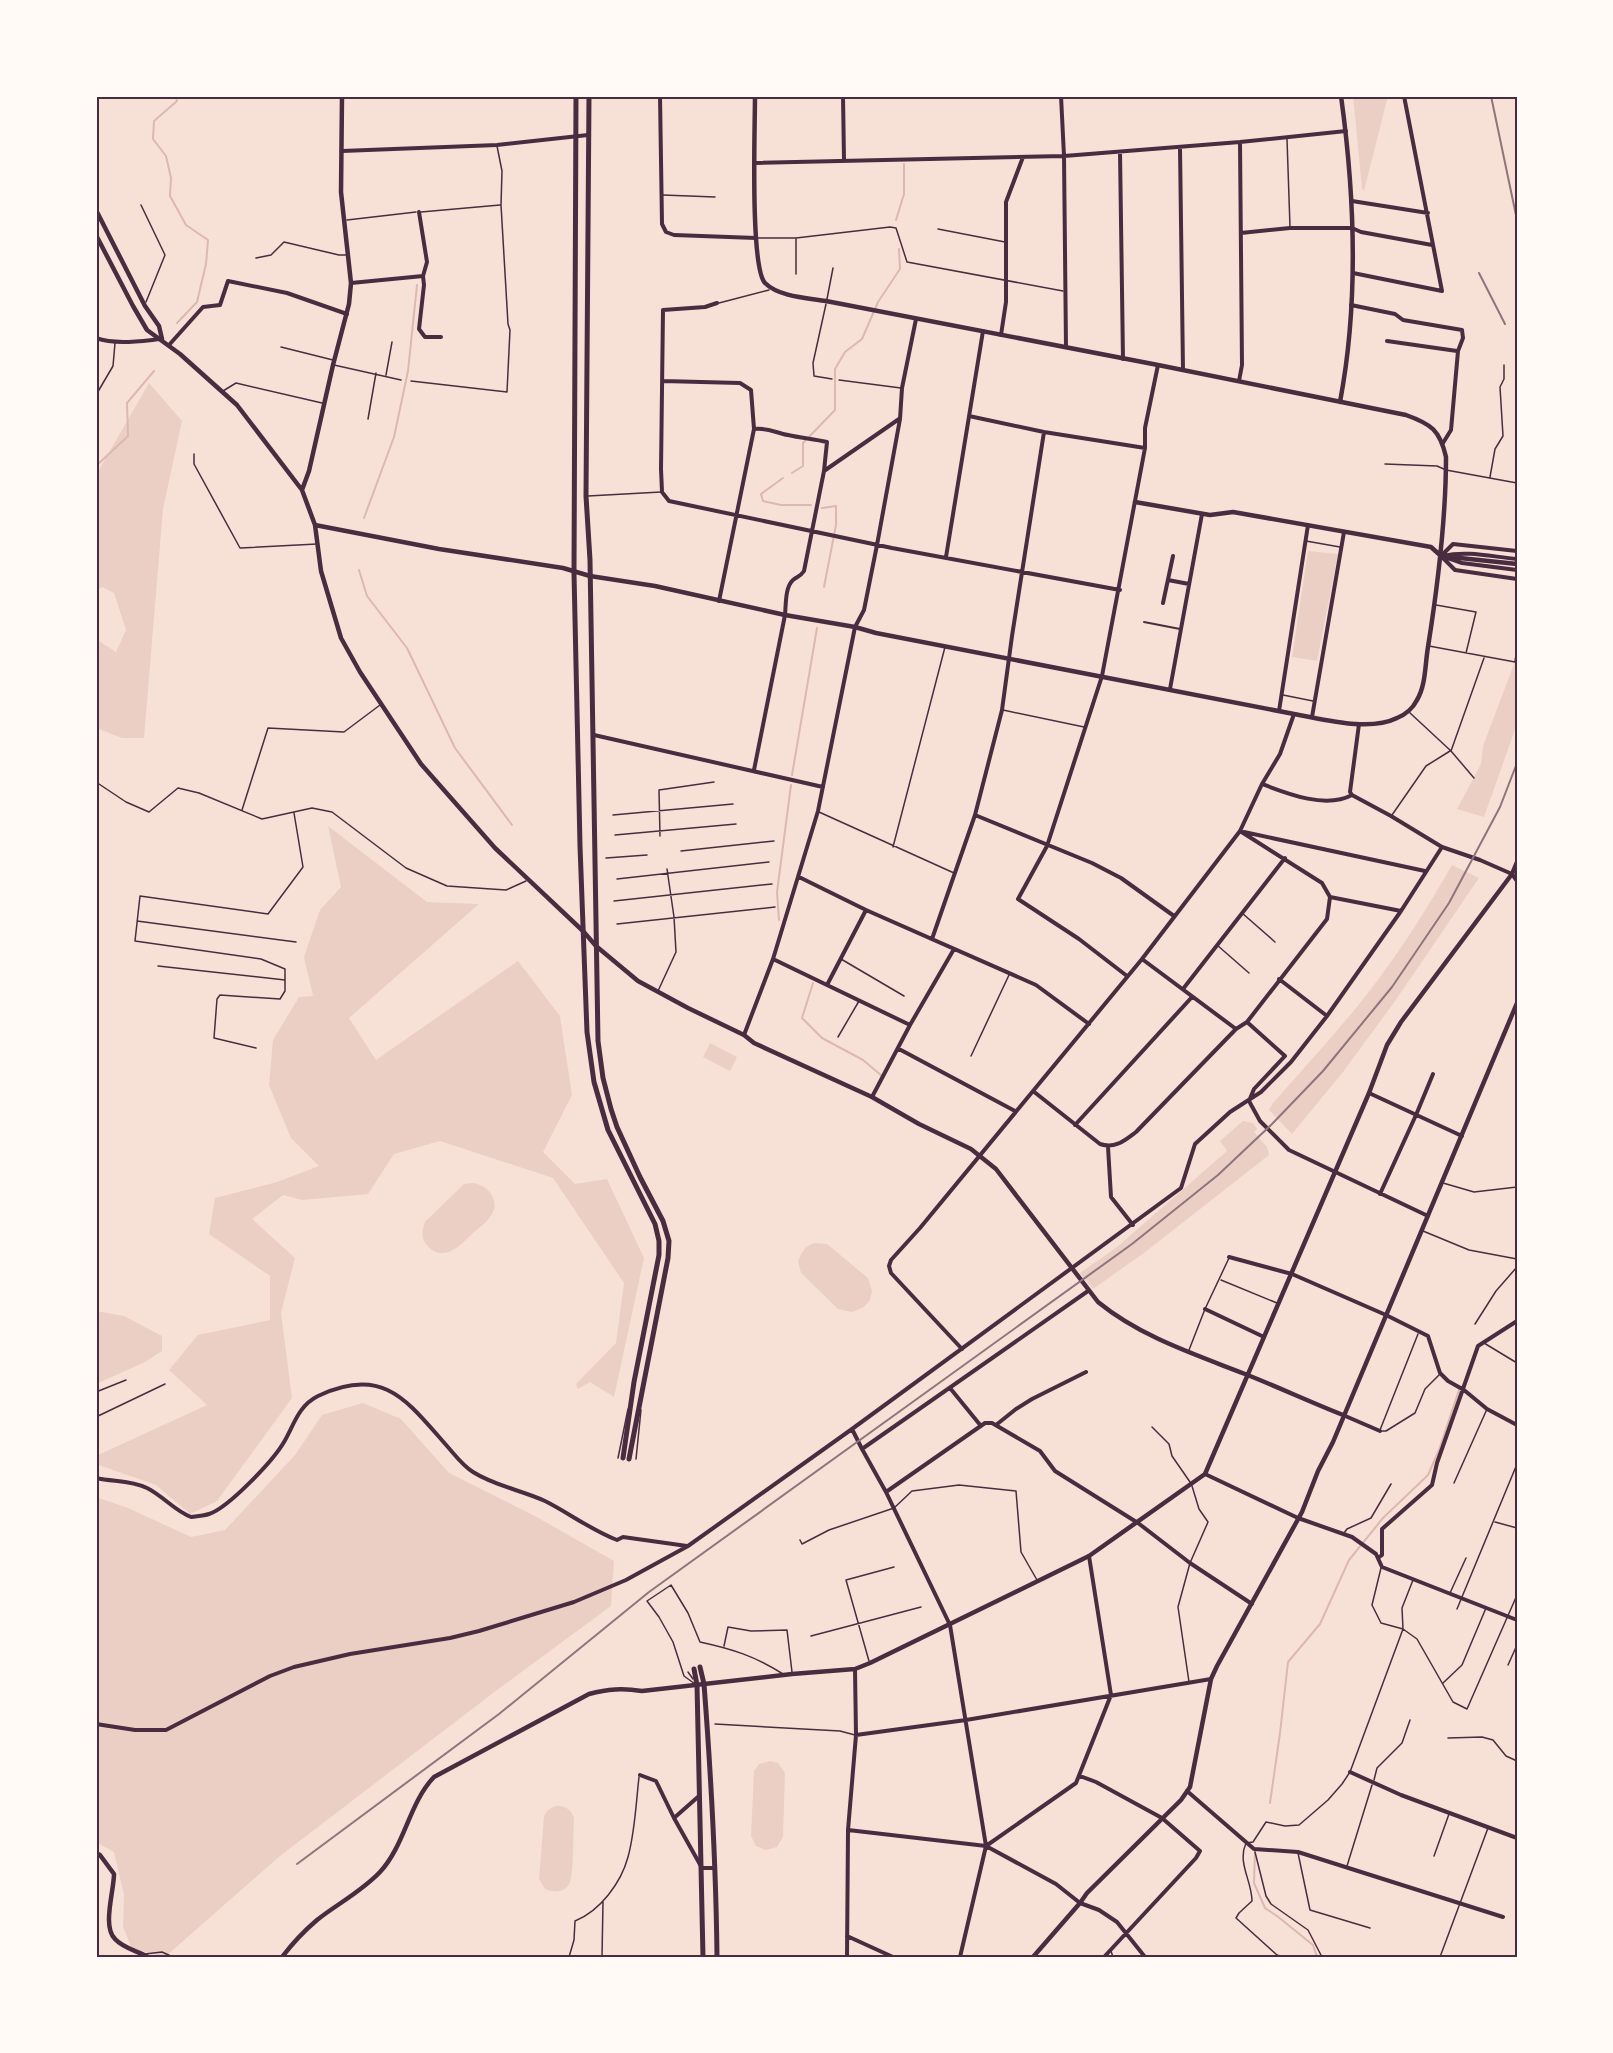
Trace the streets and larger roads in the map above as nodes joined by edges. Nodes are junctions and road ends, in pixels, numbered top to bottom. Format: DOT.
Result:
graph roads {
  1 [pos="342,96"];
  2 [pos="576,96"];
  3 [pos="589,96"];
  4 [pos="660,96"];
  5 [pos="755,96"];
  6 [pos="843,96"];
  7 [pos="1061,96"];
  8 [pos="1341,96"];
  9 [pos="1404,96"];
  10 [pos="1346,131"];
  11 [pos="588,135"];
  12 [pos="576,138"];
  13 [pos="1240,142"];
  14 [pos="1180,148"];
  15 [pos="342,151"];
  16 [pos="1120,152"];
  17 [pos="1064,156"];
  18 [pos="1023,157"];
  19 [pos="844,160"];
  20 [pos="756,163"];
  21 [pos="1352,201"];
  22 [pos="96,210"];
  23 [pos="419,212"];
  24 [pos="1428,213"];
  25 [pos="1352,228"];
  26 [pos="1241,232"];
  27 [pos="96,234"];
  28 [pos="756,238"];
  29 [pos="1432,245"];
  30 [pos="1353,273"];
  31 [pos="423,276"];
  32 [pos="351,283"];
  33 [pos="717,303"];
  34 [pos="1351,305"];
  35 [pos="347,314"];
  36 [pos="916,319"];
  37 [pos="983,331"];
  38 [pos="1001,335"];
  39 [pos="441,336"];
  40 [pos="96,338"];
  41 [pos="162,339"];
  42 [pos="1387,340"];
  43 [pos="169,345"];
  44 [pos="1066,347"];
  45 [pos="1458,351"];
  46 [pos="1123,359"];
  47 [pos="1158,364"];
  48 [pos="1183,370"];
  49 [pos="662,381"];
  50 [pos="1239,381"];
  51 [pos="1340,402"];
  52 [pos="969,416"];
  53 [pos="900,419"];
  54 [pos="754,429"];
  55 [pos="1044,432"];
  56 [pos="1443,443"];
  57 [pos="1144,448"];
  58 [pos="824,471"];
  59 [pos="302,490"];
  60 [pos="1135,502"];
  61 [pos="1202,514"];
  62 [pos="736,515"];
  63 [pos="315,525"];
  64 [pos="1308,525"];
  65 [pos="812,532"];
  66 [pos="1344,532"];
  67 [pos="877,545"];
  68 [pos="1517,551"];
  69 [pos="1173,556"];
  70 [pos="1442,556"];
  71 [pos="946,557"];
  72 [pos="1517,560"];
  73 [pos="1517,564"];
  74 [pos="1517,570"];
  75 [pos="1023,572"];
  76 [pos="574,573"];
  77 [pos="590,576"];
  78 [pos="1517,579"];
  79 [pos="1168,580"];
  80 [pos="1189,584"];
  81 [pos="1120,590"];
  82 [pos="719,601"];
  83 [pos="1163,603"];
  84 [pos="785,615"];
  85 [pos="1144,622"];
  86 [pos="855,627"];
  87 [pos="1180,630"];
  88 [pos="1009,659"];
  89 [pos="1102,676"];
  90 [pos="1170,689"];
  91 [pos="1279,711"];
  92 [pos="1294,714"];
  93 [pos="1312,717"];
  94 [pos="1359,724"];
  95 [pos="594,735"];
  96 [pos="754,770"];
  97 [pos="1262,784"];
  98 [pos="823,787"];
  99 [pos="1352,795"];
  100 [pos="975,815"];
  101 [pos="1240,831"];
  102 [pos="1047,846"];
  103 [pos="1442,847"];
  104 [pos="1285,858"];
  105 [pos="1517,862"];
  106 [pos="1425,871"];
  107 [pos="1512,874"];
  108 [pos="799,878"];
  109 [pos="1517,881"];
  110 [pos="1330,897"];
  111 [pos="866,910"];
  112 [pos="1401,911"];
  113 [pos="1174,916"];
  114 [pos="584,931"];
  115 [pos="932,939"];
  116 [pos="596,946"];
  117 [pos="954,949"];
  118 [pos="773,959"];
  119 [pos="1142,959"];
  120 [pos="1127,976"];
  121 [pos="1279,979"];
  122 [pos="827,985"];
  123 [pos="1183,989"];
  124 [pos="1192,997"];
  125 [pos="1517,1003"];
  126 [pos="1327,1016"];
  127 [pos="1514,1020"];
  128 [pos="1247,1022"];
  129 [pos="910,1024"];
  130 [pos="1089,1024"];
  131 [pos="1236,1029"];
  132 [pos="744,1035"];
  133 [pos="899,1049"];
  134 [pos="1433,1074"];
  135 [pos="1033,1091"];
  136 [pos="1369,1093"];
  137 [pos="872,1097"];
  138 [pos="1249,1101"];
  139 [pos="1016,1111"];
  140 [pos="1416,1115"];
  141 [pos="1075,1125"];
  142 [pos="617,1127"];
  143 [pos="608,1130"];
  144 [pos="1462,1137"];
  145 [pos="1108,1147"];
  146 [pos="979,1154"];
  147 [pos="1335,1171"];
  148 [pos="1380,1194"];
  149 [pos="1428,1216"];
  150 [pos="1133,1225"];
  151 [pos="1229,1257"];
  152 [pos="1071,1269"];
  153 [pos="1292,1274"];
  154 [pos="1088,1291"];
  155 [pos="1205,1309"];
  156 [pos="1386,1315"];
  157 [pos="1517,1321"];
  158 [pos="1264,1337"];
  159 [pos="962,1349"];
  160 [pos="1086,1372"];
  161 [pos="1248,1375"];
  162 [pos="950,1388"];
  163 [pos="1464,1390"];
  164 [pos="1343,1415"];
  165 [pos="996,1425"];
  166 [pos="1517,1425"];
  167 [pos="981,1426"];
  168 [pos="852,1429"];
  169 [pos="1380,1431"];
  170 [pos="862,1449"];
  171 [pos="1205,1474"];
  172 [pos="96,1478"];
  173 [pos="886,1492"];
  174 [pos="1298,1518"];
  175 [pos="1138,1523"];
  176 [pos="688,1546"];
  177 [pos="1089,1556"];
  178 [pos="1377,1556"];
  179 [pos="1252,1604"];
  180 [pos="1517,1620"];
  181 [pos="950,1625"];
  182 [pos="697,1669"];
  183 [pos="855,1669"];
  184 [pos="1211,1679"];
  185 [pos="700,1684"];
  186 [pos="1111,1695"];
  187 [pos="966,1720"];
  188 [pos="96,1724"];
  189 [pos="856,1736"];
  190 [pos="1350,1772"];
  191 [pos="640,1775"];
  192 [pos="1080,1776"];
  193 [pos="1187,1791"];
  194 [pos="701,1794"];
  195 [pos="674,1818"];
  196 [pos="1162,1818"];
  197 [pos="849,1830"];
  198 [pos="1517,1838"];
  199 [pos="986,1846"];
  200 [pos="96,1852"];
  201 [pos="702,1868"];
  202 [pos="716,1868"];
  203 [pos="1080,1903"];
  204 [pos="1503,1917"];
  205 [pos="1125,1933"];
  206 [pos="847,1936"];
  207 [pos="146,1956"];
  208 [pos="282,1957"];
  209 [pos="703,1957"];
  210 [pos="717,1957"];
  211 [pos="847,1957"];
  212 [pos="893,1957"];
  213 [pos="960,1957"];
  214 [pos="1033,1957"];
  215 [pos="1104,1957"];
  216 [pos="1144,1957"];
  1 -- 15 [label="street"];
  2 -- 12 [label="main road"];
  3 -- 11 [label="main road"];
  4 -- 28 [label="street"];
  5 -- 20 [label="street"];
  6 -- 19 [label="street"];
  7 -- 17 [label="street"];
  8 -- 10 [label="street"];
  9 -- 24 [label="street"];
  10 -- 13 [label="street"];
  10 -- 21 [label="street"];
  11 -- 12 [label="street"];
  11 -- 77 [label="main road"];
  12 -- 15 [label="street"];
  12 -- 76 [label="main road"];
  13 -- 14 [label="street"];
  13 -- 26 [label="street"];
  14 -- 16 [label="street"];
  14 -- 48 [label="street"];
  15 -- 32 [label="street"];
  16 -- 17 [label="street"];
  16 -- 46 [label="street"];
  17 -- 18 [label="street"];
  17 -- 44 [label="street"];
  18 -- 19 [label="street"];
  18 -- 38 [label="street"];
  19 -- 20 [label="street"];
  20 -- 28 [label="street"];
  21 -- 24 [label="street"];
  21 -- 25 [label="street"];
  22 -- 41 [label="street"];
  23 -- 31 [label="street"];
  24 -- 29 [label="street"];
  25 -- 26 [label="street"];
  25 -- 29 [label="street"];
  25 -- 30 [label="street"];
  26 -- 50 [label="street"];
  27 -- 41 [label="street"];
  28 -- 36 [label="street"];
  29 -- 30 [label="street"];
  30 -- 34 [label="street"];
  31 -- 32 [label="street"];
  31 -- 39 [label="street"];
  32 -- 35 [label="street"];
  33 -- 49 [label="street"];
  34 -- 45 [label="street"];
  34 -- 51 [label="street"];
  35 -- 43 [label="street"];
  35 -- 59 [label="street"];
  36 -- 37 [label="street"];
  36 -- 53 [label="street"];
  37 -- 38 [label="street"];
  37 -- 52 [label="street"];
  38 -- 44 [label="street"];
  40 -- 41 [label="street"];
  41 -- 43 [label="street"];
  42 -- 45 [label="street"];
  43 -- 59 [label="street"];
  44 -- 46 [label="street"];
  45 -- 56 [label="street"];
  46 -- 47 [label="street"];
  47 -- 48 [label="street"];
  47 -- 57 [label="street"];
  48 -- 50 [label="street"];
  49 -- 54 [label="street"];
  49 -- 62 [label="street"];
  50 -- 51 [label="street"];
  51 -- 56 [label="street"];
  52 -- 55 [label="street"];
  52 -- 71 [label="street"];
  53 -- 58 [label="street"];
  53 -- 67 [label="street"];
  54 -- 58 [label="street"];
  54 -- 62 [label="street"];
  55 -- 57 [label="street"];
  55 -- 75 [label="street"];
  56 -- 70 [label="street"];
  57 -- 60 [label="street"];
  58 -- 65 [label="street"];
  59 -- 63 [label="street"];
  60 -- 61 [label="street"];
  60 -- 81 [label="street"];
  61 -- 64 [label="street"];
  61 -- 80 [label="street"];
  62 -- 65 [label="street"];
  62 -- 82 [label="street"];
  63 -- 76 [label="street"];
  63 -- 114 [label="street"];
  64 -- 66 [label="street"];
  64 -- 91 [label="street"];
  65 -- 67 [label="street"];
  65 -- 84 [label="street"];
  66 -- 70 [label="street"];
  66 -- 93 [label="street"];
  67 -- 71 [label="street"];
  67 -- 86 [label="street"];
  68 -- 70 [label="street"];
  69 -- 79 [label="street"];
  70 -- 72 [label="street"];
  70 -- 73 [label="street"];
  70 -- 74 [label="street"];
  70 -- 78 [label="street"];
  70 -- 94 [label="street"];
  71 -- 75 [label="street"];
  75 -- 81 [label="street"];
  75 -- 88 [label="street"];
  76 -- 77 [label="street"];
  76 -- 114 [label="main road"];
  77 -- 82 [label="street"];
  77 -- 95 [label="main road"];
  79 -- 80 [label="street"];
  79 -- 83 [label="street"];
  80 -- 87 [label="street"];
  81 -- 89 [label="street"];
  82 -- 84 [label="street"];
  84 -- 86 [label="street"];
  84 -- 96 [label="street"];
  85 -- 87 [label="street"];
  86 -- 88 [label="street"];
  86 -- 98 [label="street"];
  87 -- 90 [label="street"];
  88 -- 89 [label="street"];
  88 -- 100 [label="street"];
  89 -- 90 [label="street"];
  89 -- 102 [label="street"];
  90 -- 91 [label="street"];
  91 -- 92 [label="street"];
  92 -- 93 [label="street"];
  92 -- 97 [label="street"];
  93 -- 94 [label="street"];
  94 -- 99 [label="street"];
  95 -- 96 [label="street"];
  95 -- 116 [label="main road"];
  96 -- 98 [label="street"];
  97 -- 99 [label="street"];
  97 -- 101 [label="street"];
  98 -- 108 [label="street"];
  99 -- 103 [label="street"];
  100 -- 102 [label="street"];
  100 -- 115 [label="street"];
  101 -- 104 [label="street"];
  101 -- 106 [label="street"];
  101 -- 113 [label="street"];
  102 -- 113 [label="street"];
  102 -- 120 [label="street"];
  103 -- 106 [label="street"];
  103 -- 107 [label="street"];
  104 -- 110 [label="street"];
  104 -- 123 [label="street"];
  105 -- 107 [label="street"];
  106 -- 112 [label="street"];
  107 -- 109 [label="street"];
  107 -- 136 [label="street"];
  108 -- 111 [label="street"];
  108 -- 118 [label="street"];
  110 -- 112 [label="street"];
  110 -- 121 [label="street"];
  111 -- 115 [label="street"];
  111 -- 122 [label="street"];
  112 -- 126 [label="street"];
  113 -- 119 [label="street"];
  114 -- 116 [label="street"];
  114 -- 143 [label="main road"];
  115 -- 117 [label="street"];
  116 -- 132 [label="street"];
  116 -- 142 [label="main road"];
  117 -- 129 [label="street"];
  117 -- 130 [label="street"];
  118 -- 122 [label="street"];
  118 -- 132 [label="street"];
  119 -- 120 [label="street"];
  119 -- 123 [label="street"];
  120 -- 130 [label="street"];
  121 -- 126 [label="street"];
  121 -- 128 [label="street"];
  122 -- 129 [label="street"];
  123 -- 124 [label="street"];
  124 -- 131 [label="street"];
  124 -- 141 [label="street"];
  125 -- 127 [label="street"];
  126 -- 138 [label="street"];
  127 -- 144 [label="street"];
  128 -- 131 [label="street"];
  128 -- 138 [label="street"];
  129 -- 133 [label="street"];
  130 -- 135 [label="street"];
  131 -- 145 [label="street"];
  132 -- 137 [label="street"];
  133 -- 137 [label="street"];
  133 -- 139 [label="street"];
  134 -- 140 [label="street"];
  135 -- 139 [label="street"];
  135 -- 141 [label="street"];
  136 -- 140 [label="street"];
  136 -- 147 [label="street"];
  137 -- 146 [label="street"];
  138 -- 147 [label="street"];
  138 -- 150 [label="street"];
  139 -- 146 [label="street"];
  140 -- 144 [label="street"];
  140 -- 148 [label="street"];
  141 -- 145 [label="street"];
  142 -- 143 [label="main road"];
  142 -- 143 [label="main road"];
  144 -- 149 [label="street"];
  145 -- 150 [label="street"];
  146 -- 152 [label="street"];
  146 -- 159 [label="street"];
  147 -- 148 [label="street"];
  147 -- 153 [label="street"];
  148 -- 149 [label="street"];
  149 -- 156 [label="street"];
  150 -- 152 [label="street"];
  151 -- 153 [label="street"];
  152 -- 154 [label="street"];
  152 -- 159 [label="street"];
  153 -- 156 [label="street"];
  153 -- 158 [label="street"];
  154 -- 161 [label="street"];
  154 -- 162 [label="street"];
  155 -- 158 [label="street"];
  156 -- 163 [label="street"];
  156 -- 164 [label="street"];
  157 -- 163 [label="street"];
  158 -- 161 [label="street"];
  159 -- 168 [label="street"];
  160 -- 165 [label="street"];
  161 -- 164 [label="street"];
  161 -- 171 [label="street"];
  162 -- 167 [label="street"];
  162 -- 170 [label="street"];
  163 -- 166 [label="street"];
  163 -- 178 [label="street"];
  164 -- 169 [label="street"];
  164 -- 174 [label="street"];
  165 -- 167 [label="street"];
  165 -- 175 [label="street"];
  167 -- 173 [label="street"];
  168 -- 170 [label="street"];
  168 -- 176 [label="street"];
  170 -- 173 [label="street"];
  171 -- 174 [label="street"];
  171 -- 175 [label="street"];
  172 -- 176 [label="street"];
  173 -- 181 [label="street"];
  174 -- 178 [label="street"];
  174 -- 179 [label="street"];
  175 -- 177 [label="street"];
  175 -- 179 [label="street"];
  176 -- 188 [label="street"];
  177 -- 181 [label="street"];
  177 -- 186 [label="street"];
  178 -- 180 [label="street"];
  179 -- 184 [label="street"];
  181 -- 183 [label="street"];
  181 -- 187 [label="street"];
  182 -- 185 [label="main road"];
  183 -- 185 [label="street"];
  183 -- 189 [label="street"];
  184 -- 186 [label="street"];
  184 -- 193 [label="street"];
  185 -- 194 [label="main road"];
  185 -- 202 [label="main road"];
  185 -- 208 [label="street"];
  186 -- 187 [label="street"];
  186 -- 192 [label="street"];
  187 -- 189 [label="street"];
  187 -- 199 [label="street"];
  189 -- 197 [label="street"];
  190 -- 198 [label="street"];
  191 -- 195 [label="street"];
  192 -- 196 [label="street"];
  192 -- 199 [label="street"];
  193 -- 196 [label="street"];
  193 -- 204 [label="street"];
  194 -- 195 [label="street"];
  194 -- 201 [label="main road"];
  195 -- 201 [label="street"];
  196 -- 203 [label="street"];
  196 -- 205 [label="street"];
  197 -- 199 [label="street"];
  197 -- 206 [label="street"];
  199 -- 203 [label="street"];
  199 -- 213 [label="street"];
  200 -- 207 [label="street"];
  201 -- 202 [label="street"];
  201 -- 209 [label="main road"];
  202 -- 210 [label="main road"];
  203 -- 205 [label="street"];
  203 -- 214 [label="street"];
  205 -- 215 [label="street"];
  205 -- 216 [label="street"];
  206 -- 211 [label="street"];
  206 -- 212 [label="street"];
}
